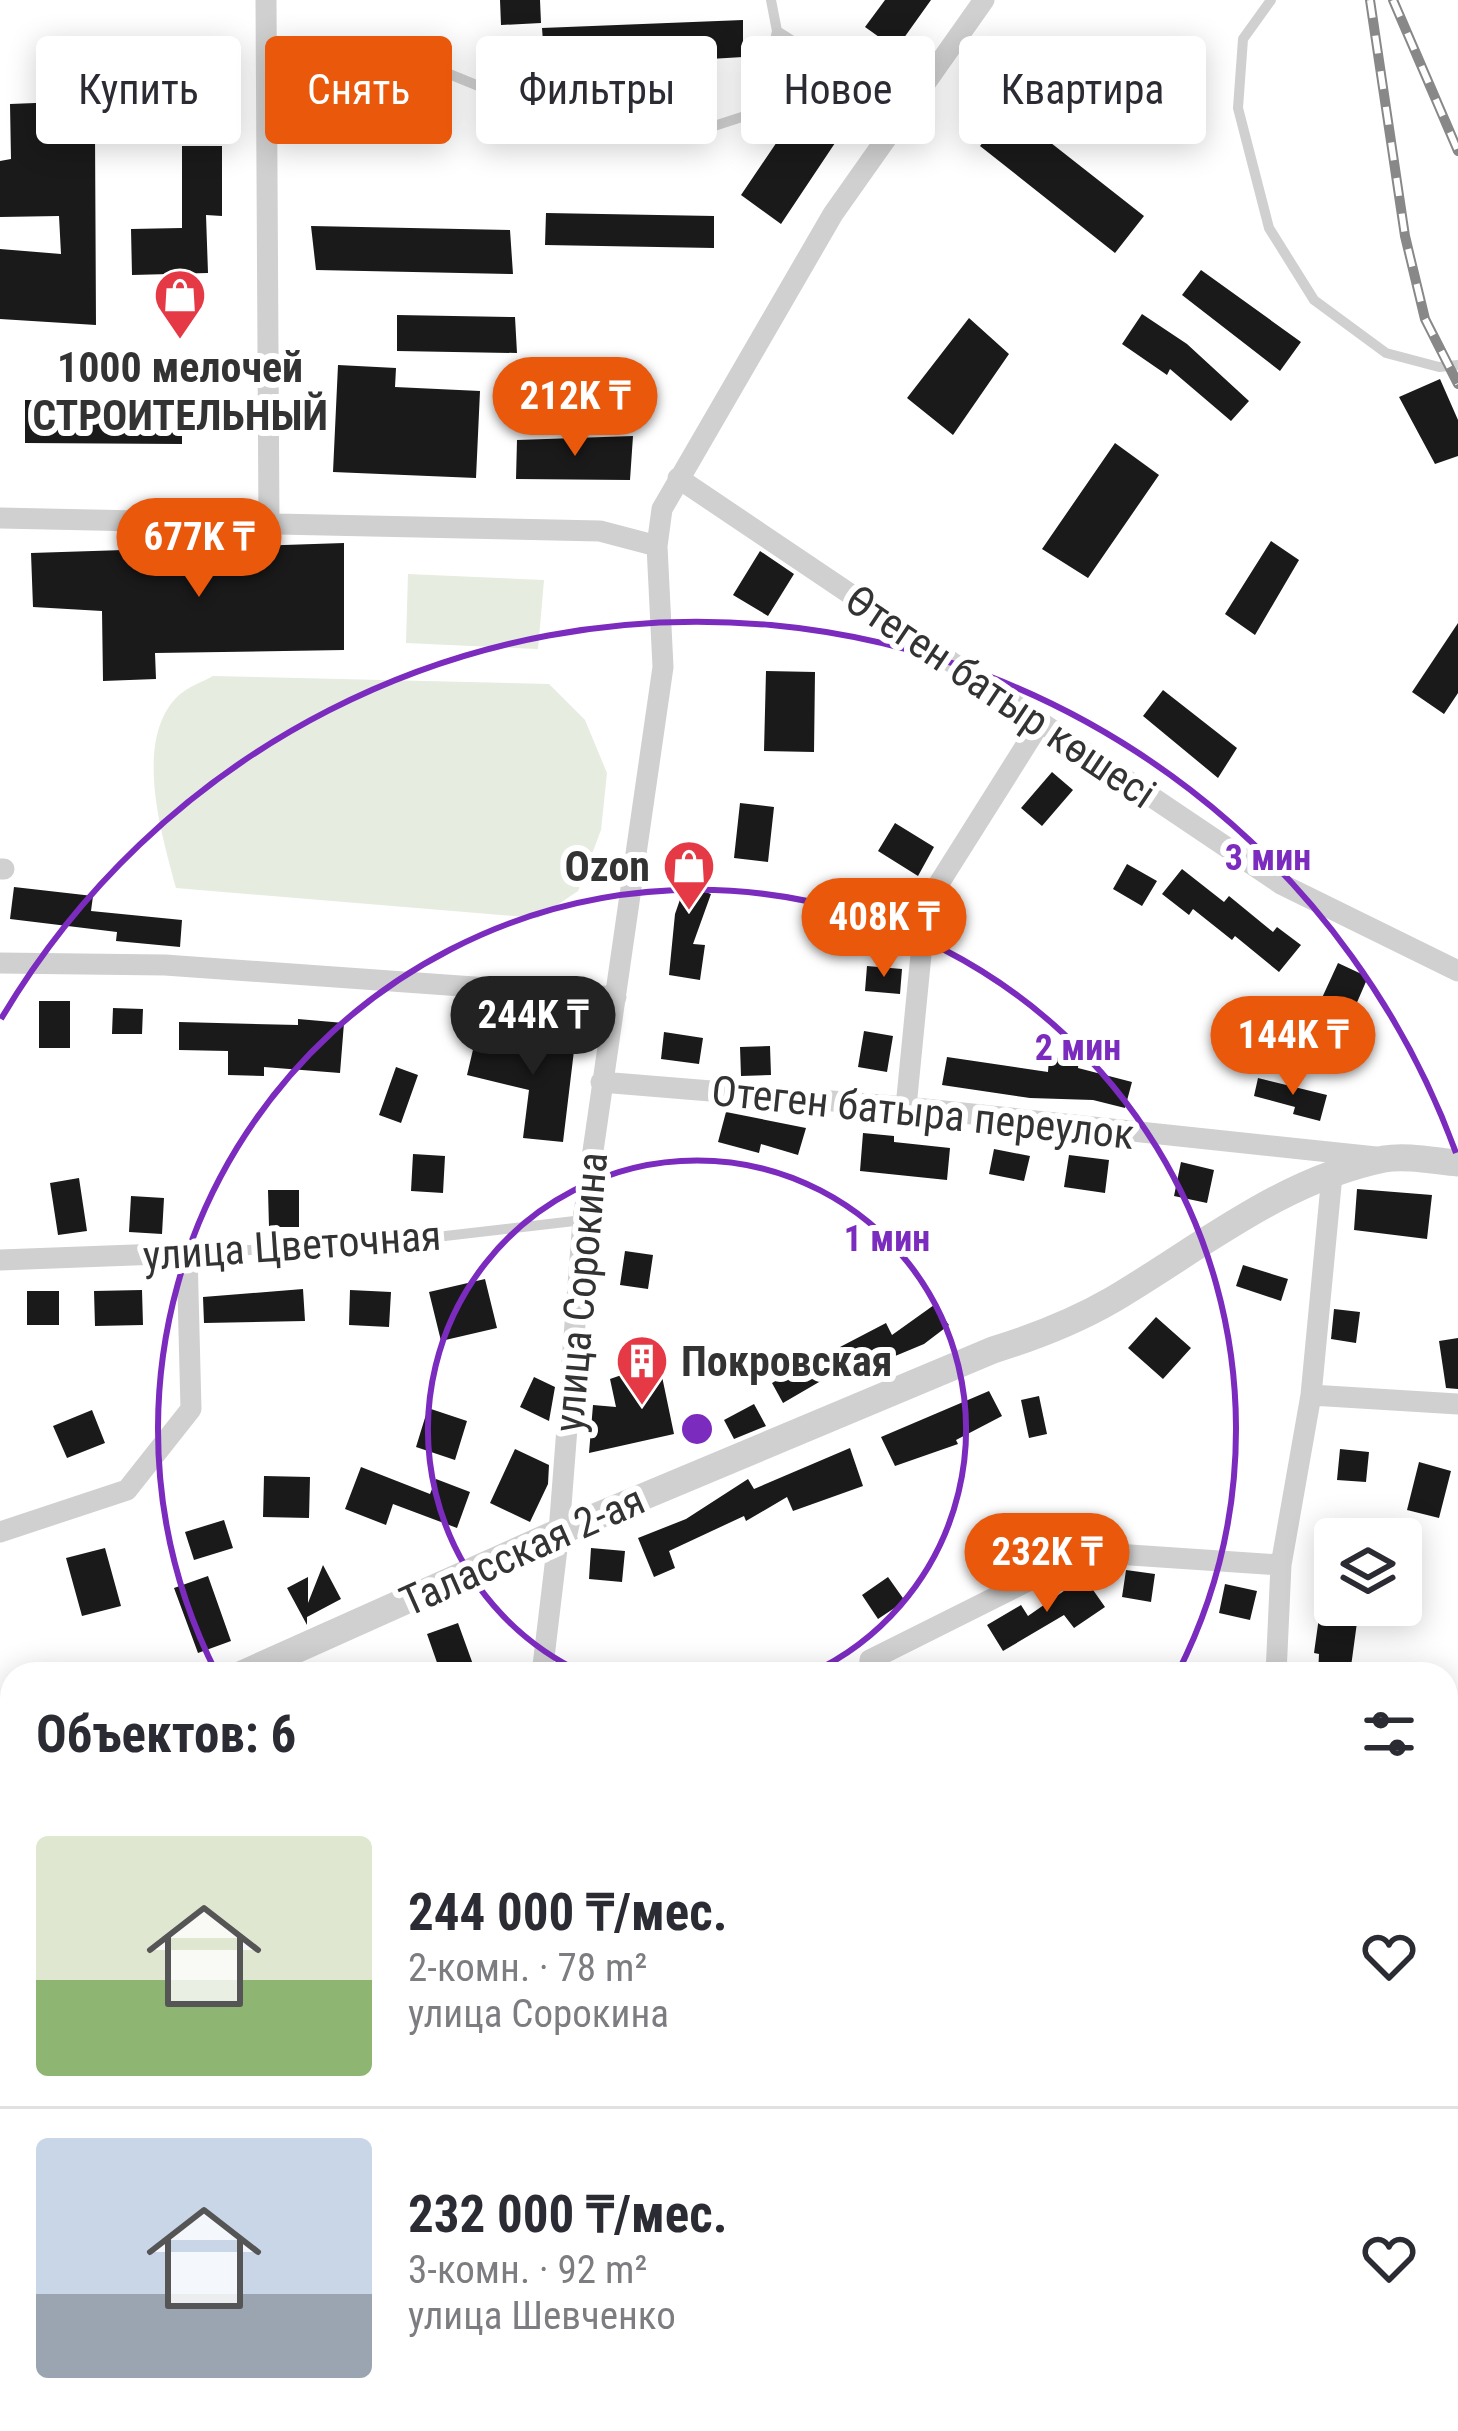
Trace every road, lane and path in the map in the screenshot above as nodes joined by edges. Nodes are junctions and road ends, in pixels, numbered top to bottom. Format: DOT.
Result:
graph roads {
  1 [pos="266,0"];
  2 [pos="771,0"];
  3 [pos="984,0"];
  4 [pos="1271,0"];
  5 [pos="777,31"];
  6 [pos="785,36"];
  7 [pos="264,50"];
  8 [pos="935,71"];
  9 [pos="884,144"];
  10 [pos="1458,365"];
  11 [pos="678,478"];
  12 [pos="0,518"];
  13 [pos="268,527"];
  14 [pos="656,546"];
  15 [pos="1040,723"];
  16 [pos="0,963"];
  17 [pos="1458,971"];
  18 [pos="616,998"];
  19 [pos="602,1082"];
  20 [pos="906,1107"];
  21 [pos="1388,1158"];
  22 [pos="1458,1163"];
  23 [pos="1332,1175"];
  24 [pos="584,1220"];
  25 [pos="187,1252"];
  26 [pos="0,1260"];
  27 [pos="1311,1395"];
  28 [pos="1458,1405"];
  29 [pos="0,1532"];
  30 [pos="560,1532"];
  31 [pos="1281,1565"];
  32 [pos="269,1662"];
  33 [pos="544,1662"];
  34 [pos="870,1662"];
  35 [pos="1277,1662"];
  1 -- 7 [label="street"];
  2 -- 5 [label="lane"];
  3 -- 8 [label="street, улица Сорокина"];
  4 -- 10 [label="lane"];
  5 -- 6 [label="lane"];
  5 -- 7 [label="lane"];
  7 -- 13 [label="street"];
  9 -- 11 [label="street, улица Сорокина"];
  11 -- 14 [label="street, улица Сорокина"];
  11 -- 15 [label="street, Өтеген батыр көшесі"];
  12 -- 13 [label="street"];
  13 -- 14 [label="street"];
  14 -- 18 [label="street, улица Сорокина"];
  15 -- 17 [label="street, Өтеген батыр көшесі"];
  15 -- 20 [label="street"];
  16 -- 18 [label="street"];
  18 -- 19 [label="street, улица Сорокина"];
  19 -- 20 [label="street, Отеген батыра переулок"];
  19 -- 24 [label="street, улица Сорокина"];
  20 -- 21 [label="street, Отеген батыра переулок"];
  21 -- 22 [label="street"];
  21 -- 23 [label="street, Таласская 2-ая"];
  23 -- 27 [label="street"];
  23 -- 30 [label="street, Таласская 2-ая"];
  24 -- 25 [label="lane, улица Цветочная"];
  24 -- 30 [label="street, улица Сорокина"];
  25 -- 26 [label="street, улица Цветочная"];
  25 -- 29 [label="street"];
  27 -- 28 [label="street"];
  27 -- 31 [label="street"];
  30 -- 32 [label="street, Таласская 2-ая"];
  30 -- 33 [label="street, улица Сорокина"];
  31 -- 34 [label="street"];
  31 -- 35 [label="street"];
}
